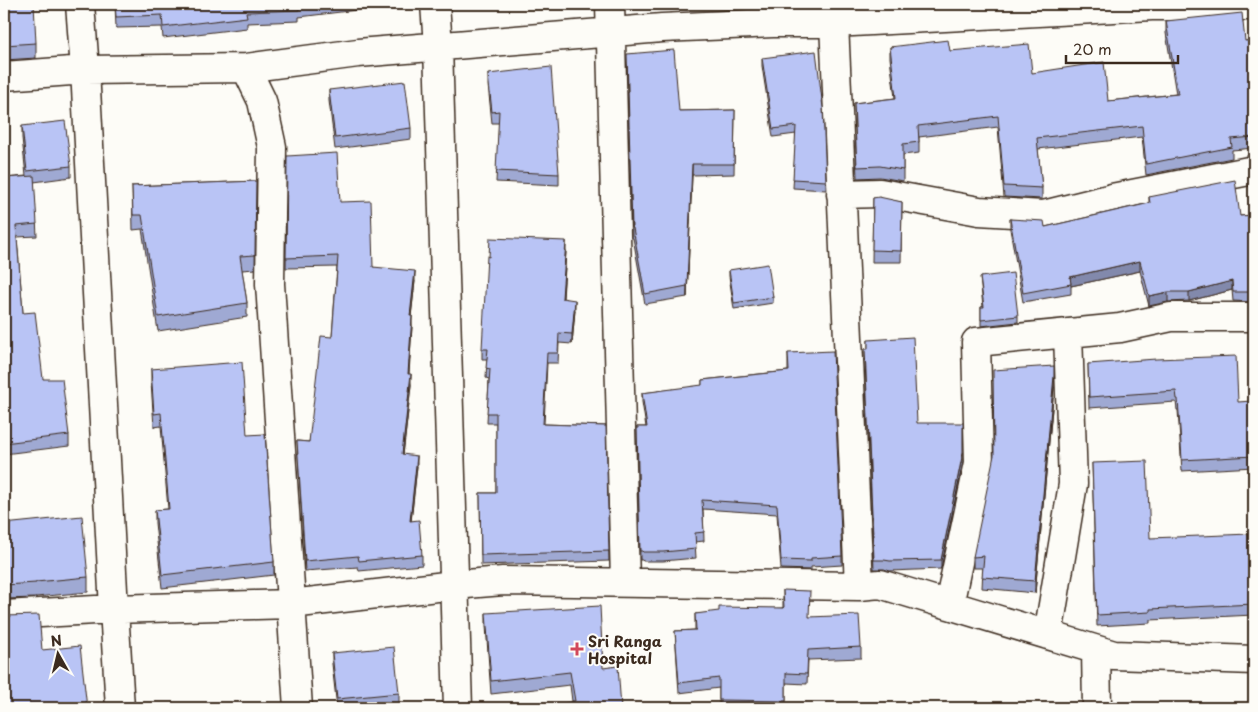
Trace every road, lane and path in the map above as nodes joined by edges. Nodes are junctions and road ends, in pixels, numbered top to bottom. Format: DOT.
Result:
graph roads {
  1 [pos="80,4"];
  2 [pos="435,4"];
  3 [pos="610,4"];
  4 [pos="1254,6"];
  5 [pos="772,13"];
  6 [pos="834,23"];
  7 [pos="611,32"];
  8 [pos="438,46"];
  9 [pos="246,68"];
  10 [pos="85,70"];
  11 [pos="4,76"];
  12 [pos="1254,170"];
  13 [pos="841,194"];
  14 [pos="1254,317"];
  15 [pos="1068,333"];
  16 [pos="625,582"];
  17 [pos="454,585"];
  18 [pos="859,586"];
  19 [pos="291,604"];
  20 [pos="949,605"];
  21 [pos="114,609"];
  22 [pos="4,616"];
  23 [pos="1048,635"];
  24 [pos="1096,650"];
  25 [pos="1254,660"];
  26 [pos="120,708"];
  27 [pos="298,708"];
  28 [pos="458,708"];
  29 [pos="1098,708"];
  1 -- 10 [label="street"];
  2 -- 8 [label="street"];
  3 -- 7 [label="street"];
  4 -- 6 [label="street"];
  5 -- 6 [label="street"];
  5 -- 7 [label="street"];
  6 -- 13 [label="street"];
  7 -- 8 [label="street"];
  7 -- 16 [label="street"];
  8 -- 9 [label="street"];
  8 -- 17 [label="street"];
  9 -- 10 [label="street"];
  9 -- 19 [label="street"];
  10 -- 11 [label="street"];
  10 -- 21 [label="street"];
  12 -- 13 [label="street"];
  13 -- 18 [label="street"];
  14 -- 15 [label="street"];
  15 -- 20 [label="street"];
  15 -- 23 [label="street"];
  16 -- 17 [label="street"];
  16 -- 18 [label="street"];
  17 -- 19 [label="street"];
  17 -- 28 [label="street"];
  18 -- 20 [label="street"];
  19 -- 21 [label="street"];
  19 -- 27 [label="street"];
  20 -- 23 [label="street"];
  21 -- 22 [label="street"];
  21 -- 26 [label="street"];
  23 -- 24 [label="street"];
  24 -- 25 [label="street"];
  24 -- 29 [label="street"];
}
